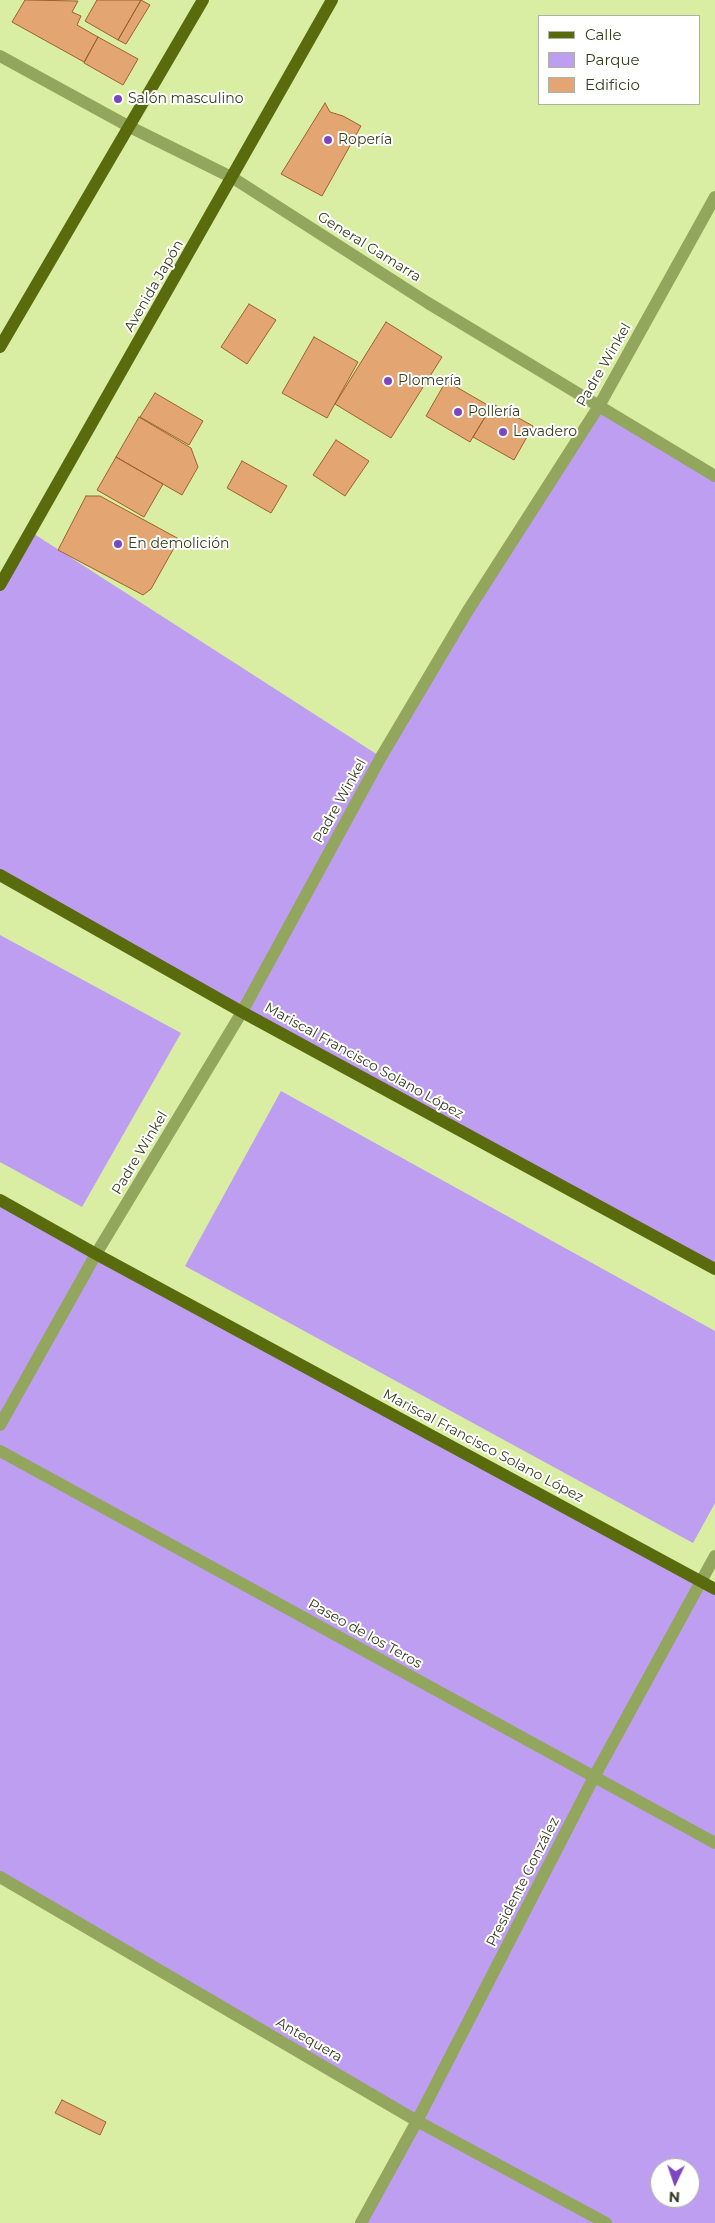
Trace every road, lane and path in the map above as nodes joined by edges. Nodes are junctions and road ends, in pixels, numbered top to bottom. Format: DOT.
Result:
graph roads {
  1 [pos="203,0"];
  2 [pos="332,0"];
  3 [pos="0,56"];
  4 [pos="128,126"];
  5 [pos="233,178"];
  6 [pos="715,197"];
  7 [pos="0,347"];
  8 [pos="598,406"];
  9 [pos="715,476"];
  10 [pos="0,585"];
  11 [pos="0,875"];
  12 [pos="242,1012"];
  13 [pos="0,1200"];
  14 [pos="96,1254"];
  15 [pos="715,1269"];
  16 [pos="0,1425"];
  17 [pos="0,1451"];
  18 [pos="715,1556"];
  19 [pos="701,1582"];
  20 [pos="715,1589"];
  21 [pos="594,1776"];
  22 [pos="715,1843"];
  23 [pos="0,1877"];
  24 [pos="417,2121"];
  25 [pos="361,2223"];
  26 [pos="606,2223"];
  1 -- 4 [label="main road"];
  2 -- 5 [label="main road, Avenida Japón"];
  3 -- 4 [label="street, General Gamarra"];
  4 -- 5 [label="street, General Gamarra"];
  4 -- 7 [label="main road"];
  5 -- 8 [label="street, General Gamarra"];
  5 -- 10 [label="main road, Avenida Japón"];
  6 -- 8 [label="street, Padre Winkel"];
  8 -- 9 [label="street, General Gamarra"];
  8 -- 12 [label="street, Padre Winkel"];
  11 -- 12 [label="main road, Mariscal Francisco Solano López"];
  12 -- 14 [label="street, Padre Winkel"];
  12 -- 15 [label="main road, Mariscal Francisco Solano López"];
  13 -- 14 [label="main road, Mariscal Francisco Solano López"];
  14 -- 16 [label="street, Padre Winkel"];
  14 -- 19 [label="main road, Mariscal Francisco Solano López"];
  17 -- 21 [label="street, Paseo de los Teros"];
  18 -- 19 [label="street, Presidente González"];
  19 -- 20 [label="main road, Mariscal Francisco Solano López"];
  19 -- 21 [label="street, Presidente González"];
  21 -- 22 [label="street, Paseo de los Teros"];
  21 -- 24 [label="street, Presidente González"];
  23 -- 24 [label="street, Antequera"];
  24 -- 25 [label="street, Presidente González"];
  24 -- 26 [label="street, Antequera"];
}
